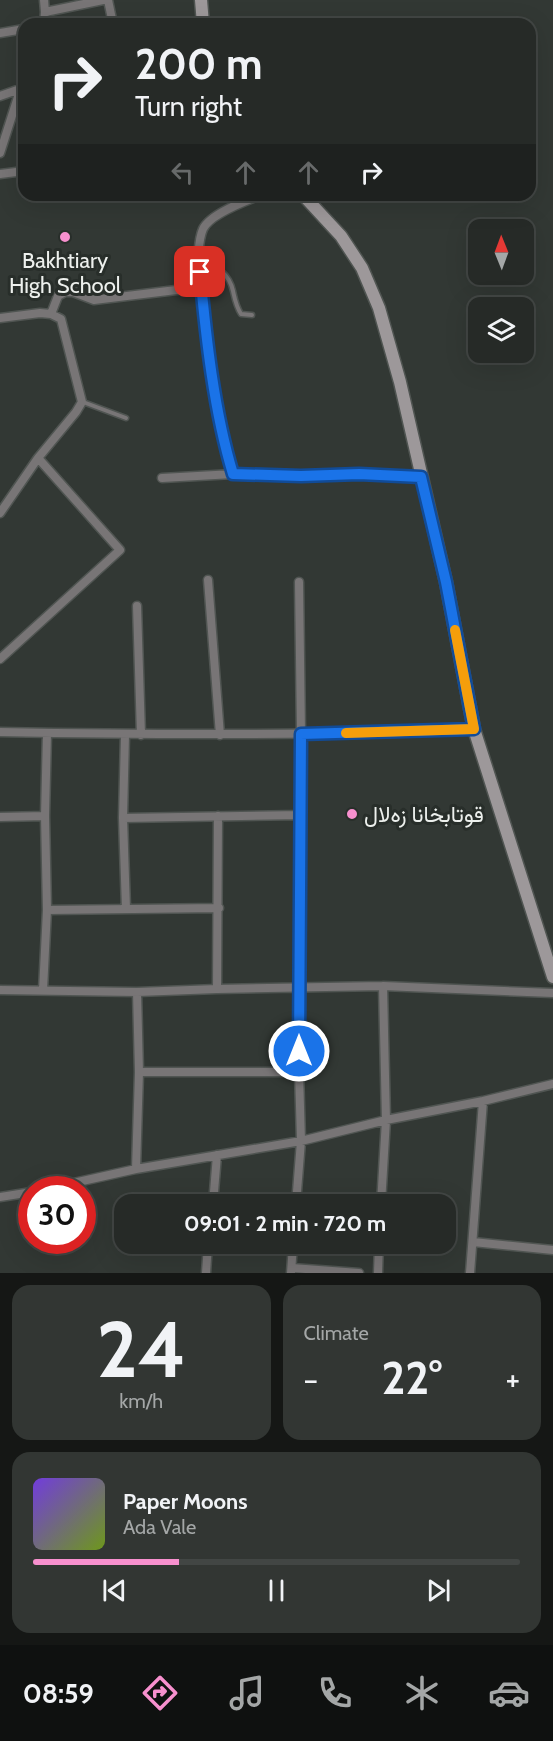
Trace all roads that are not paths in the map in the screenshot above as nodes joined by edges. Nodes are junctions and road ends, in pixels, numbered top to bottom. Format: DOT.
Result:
graph roads {
  1 [pos="44,0"];
  2 [pos="103,0"];
  3 [pos="108,0"];
  4 [pos="201,0"];
  5 [pos="45,12"];
  6 [pos="44,18"];
  7 [pos="112,18"];
  8 [pos="202,18"];
  9 [pos="18,30"];
  10 [pos="0,33"];
  11 [pos="18,90"];
  12 [pos="18,95"];
  13 [pos="0,96"];
  14 [pos="0,119"];
  15 [pos="8,126"];
  16 [pos="0,153"];
  17 [pos="18,172"];
  18 [pos="0,174"];
  19 [pos="247,201"];
  20 [pos="309,201"];
  21 [pos="198,258"];
  22 [pos="201,287"];
  23 [pos="51,314"];
  24 [pos="252,315"];
  25 [pos="0,318"];
  26 [pos="82,402"];
  27 [pos="126,418"];
  28 [pos="38,458"];
  29 [pos="233,474"];
  30 [pos="421,477"];
  31 [pos="162,478"];
  32 [pos="0,513"];
  33 [pos="208,579"];
  34 [pos="299,582"];
  35 [pos="137,606"];
  36 [pos="0,659"];
  37 [pos="474,729"];
  38 [pos="0,732"];
  39 [pos="47,733"];
  40 [pos="301,734"];
  41 [pos="125,735"];
  42 [pos="141,735"];
  43 [pos="220,735"];
  44 [pos="301,815"];
  45 [pos="45,816"];
  46 [pos="218,816"];
  47 [pos="0,817"];
  48 [pos="123,818"];
  49 [pos="219,908"];
  50 [pos="126,909"];
  51 [pos="47,910"];
  52 [pos="553,977"];
  53 [pos="383,986"];
  54 [pos="217,989"];
  55 [pos="299,989"];
  56 [pos="0,990"];
  57 [pos="43,990"];
  58 [pos="137,992"];
  59 [pos="553,993"];
  60 [pos="139,1072"];
  61 [pos="298,1072"];
  62 [pos="553,1084"];
  63 [pos="483,1101"];
  64 [pos="386,1120"];
  65 [pos="301,1141"];
  66 [pos="217,1155"];
  67 [pos="136,1169"];
  68 [pos="96,1178"];
  69 [pos="18,1194"];
  70 [pos="214,1194"];
  71 [pos="297,1194"];
  72 [pos="382,1194"];
  73 [pos="0,1197"];
  74 [pos="473,1242"];
  75 [pos="553,1250"];
  76 [pos="207,1254"];
  77 [pos="293,1254"];
  78 [pos="379,1254"];
  79 [pos="292,1270"];
  80 [pos="206,1273"];
  81 [pos="359,1273"];
  82 [pos="378,1273"];
  83 [pos="470,1273"];
  1 -- 5 [label="street"];
  2 -- 5 [label="street"];
  3 -- 7 [label="street"];
  4 -- 8 [label="main road"];
  5 -- 6 [label="street"];
  9 -- 10 [label="street"];
  11 -- 13 [label="street"];
  12 -- 15 [label="street"];
  14 -- 15 [label="street"];
  15 -- 16 [label="street"];
  17 -- 18 [label="street"];
  19 -- 21 [label="street"];
  20 -- 30 [label="main road"];
  21 -- 22 [label="street"];
  21 -- 24 [label="lane"];
  22 -- 23 [label="street"];
  22 -- 29 [label="street"];
  23 -- 25 [label="street"];
  23 -- 26 [label="street"];
  26 -- 27 [label="lane"];
  26 -- 28 [label="street"];
  28 -- 32 [label="street"];
  28 -- 36 [label="street"];
  29 -- 30 [label="street"];
  29 -- 31 [label="street"];
  30 -- 37 [label="main road"];
  33 -- 43 [label="street"];
  34 -- 40 [label="street"];
  35 -- 42 [label="street"];
  37 -- 40 [label="street"];
  37 -- 52 [label="main road"];
  38 -- 39 [label="street"];
  39 -- 41 [label="street"];
  39 -- 45 [label="street"];
  40 -- 43 [label="street"];
  40 -- 44 [label="street"];
  41 -- 42 [label="street"];
  41 -- 48 [label="street"];
  42 -- 43 [label="street"];
  44 -- 46 [label="street"];
  44 -- 55 [label="street"];
  45 -- 47 [label="street"];
  45 -- 51 [label="street"];
  46 -- 48 [label="street"];
  46 -- 49 [label="street"];
  48 -- 50 [label="street"];
  49 -- 50 [label="street"];
  49 -- 54 [label="street"];
  50 -- 51 [label="street"];
  51 -- 57 [label="street"];
  53 -- 55 [label="street"];
  53 -- 59 [label="street"];
  53 -- 64 [label="street"];
  54 -- 55 [label="street"];
  54 -- 58 [label="street"];
  55 -- 61 [label="street"];
  56 -- 57 [label="street"];
  57 -- 58 [label="street"];
  58 -- 60 [label="street"];
  60 -- 61 [label="street"];
  60 -- 67 [label="street"];
  61 -- 65 [label="street"];
  62 -- 63 [label="street"];
  63 -- 64 [label="street"];
  63 -- 74 [label="street"];
  64 -- 65 [label="street"];
  64 -- 72 [label="street"];
  65 -- 66 [label="street"];
  65 -- 71 [label="street"];
  66 -- 67 [label="street"];
  66 -- 70 [label="street"];
  67 -- 68 [label="street"];
  69 -- 73 [label="street"];
  74 -- 75 [label="street"];
  74 -- 83 [label="street"];
  76 -- 80 [label="street"];
  77 -- 79 [label="street"];
  78 -- 82 [label="street"];
  79 -- 81 [label="street"];
}
